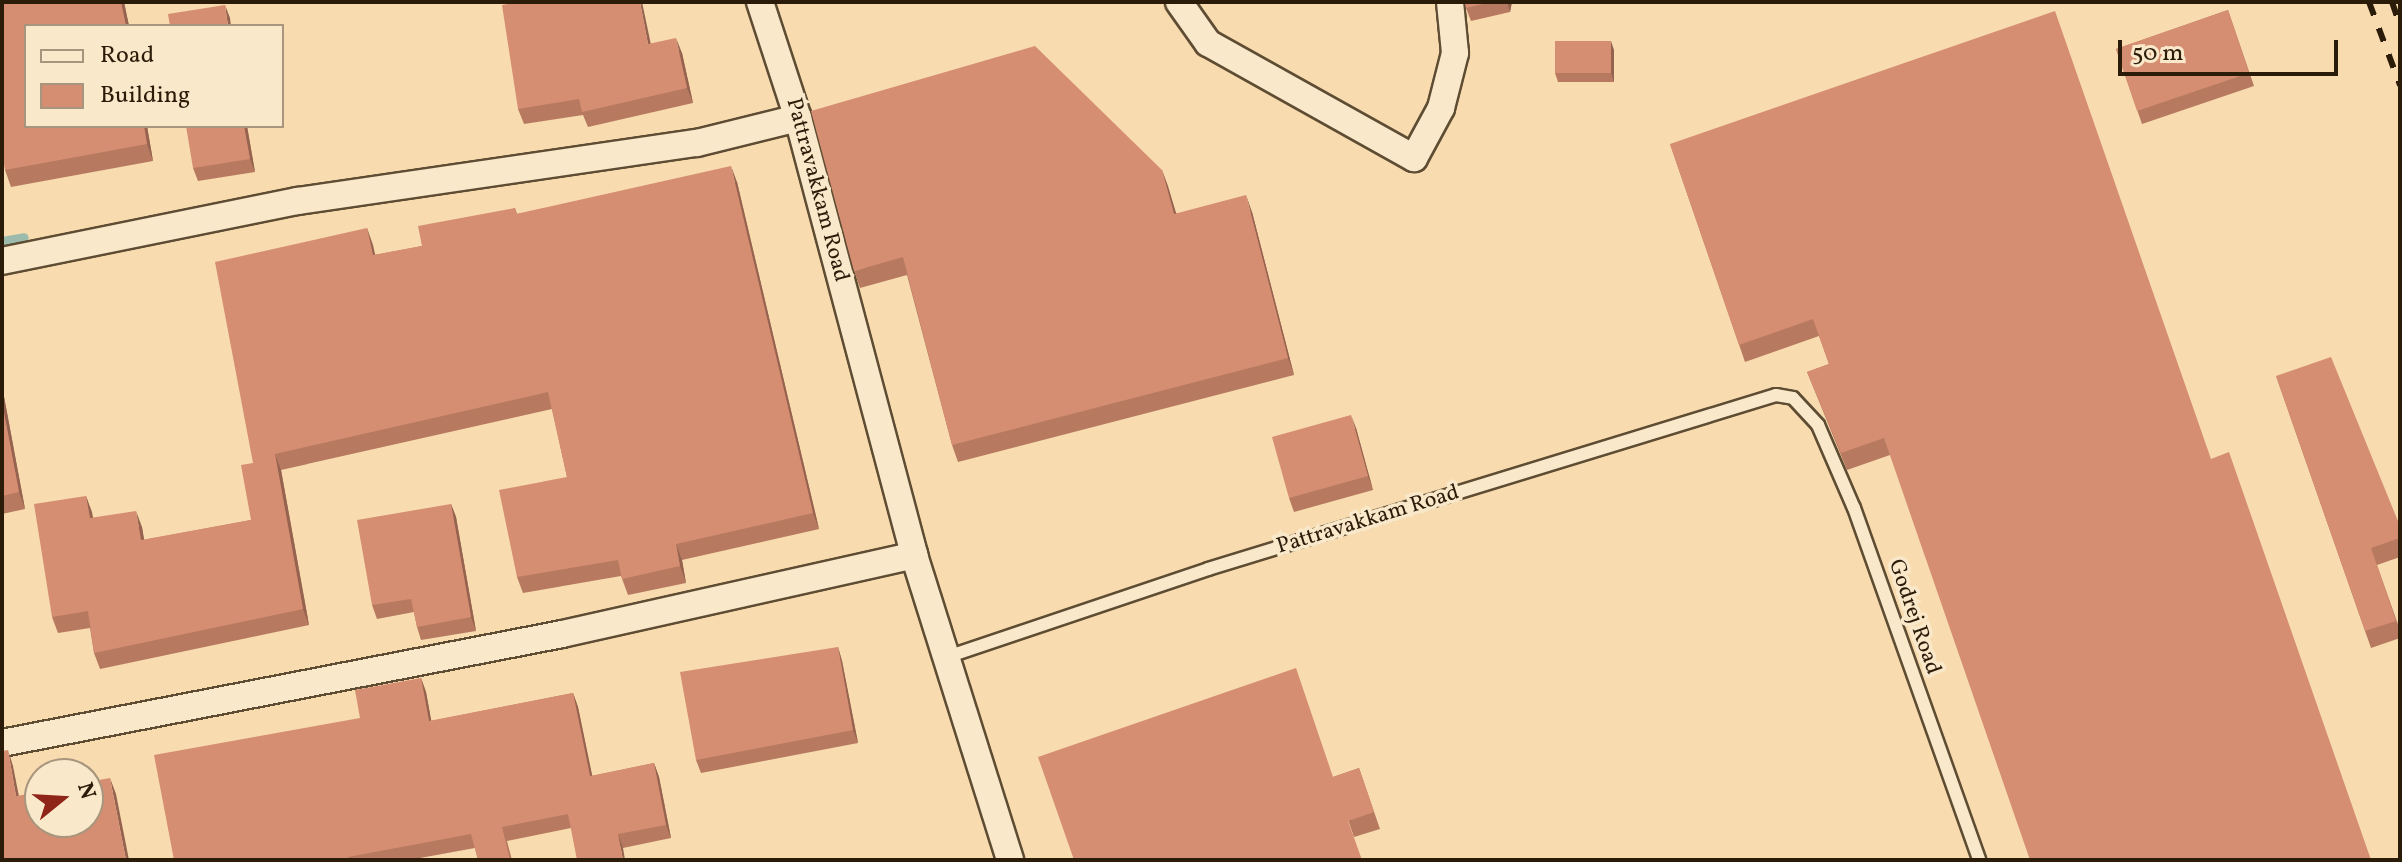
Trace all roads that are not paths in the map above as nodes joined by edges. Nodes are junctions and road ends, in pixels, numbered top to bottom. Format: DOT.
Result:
graph roads {
  1 [pos="760,2"];
  2 [pos="1179,2"];
  3 [pos="1450,2"];
  4 [pos="798,118"];
  5 [pos="2,261"];
  6 [pos="1793,398"];
  7 [pos="914,555"];
  8 [pos="947,657"];
  9 [pos="2,743"];
  10 [pos="1010,860"];
  11 [pos="1979,860"];
  1 -- 4 [label="street, Pattravakkam Road"];
  2 -- 3 [label="street"];
  4 -- 5 [label="street"];
  4 -- 7 [label="street, Pattravakkam Road"];
  6 -- 8 [label="lane, Pattravakkam Road"];
  6 -- 11 [label="lane, Godrej Road"];
  7 -- 8 [label="street, Pattravakkam Road"];
  7 -- 9 [label="street"];
  8 -- 10 [label="street, Pattravakkam Road"];
}
